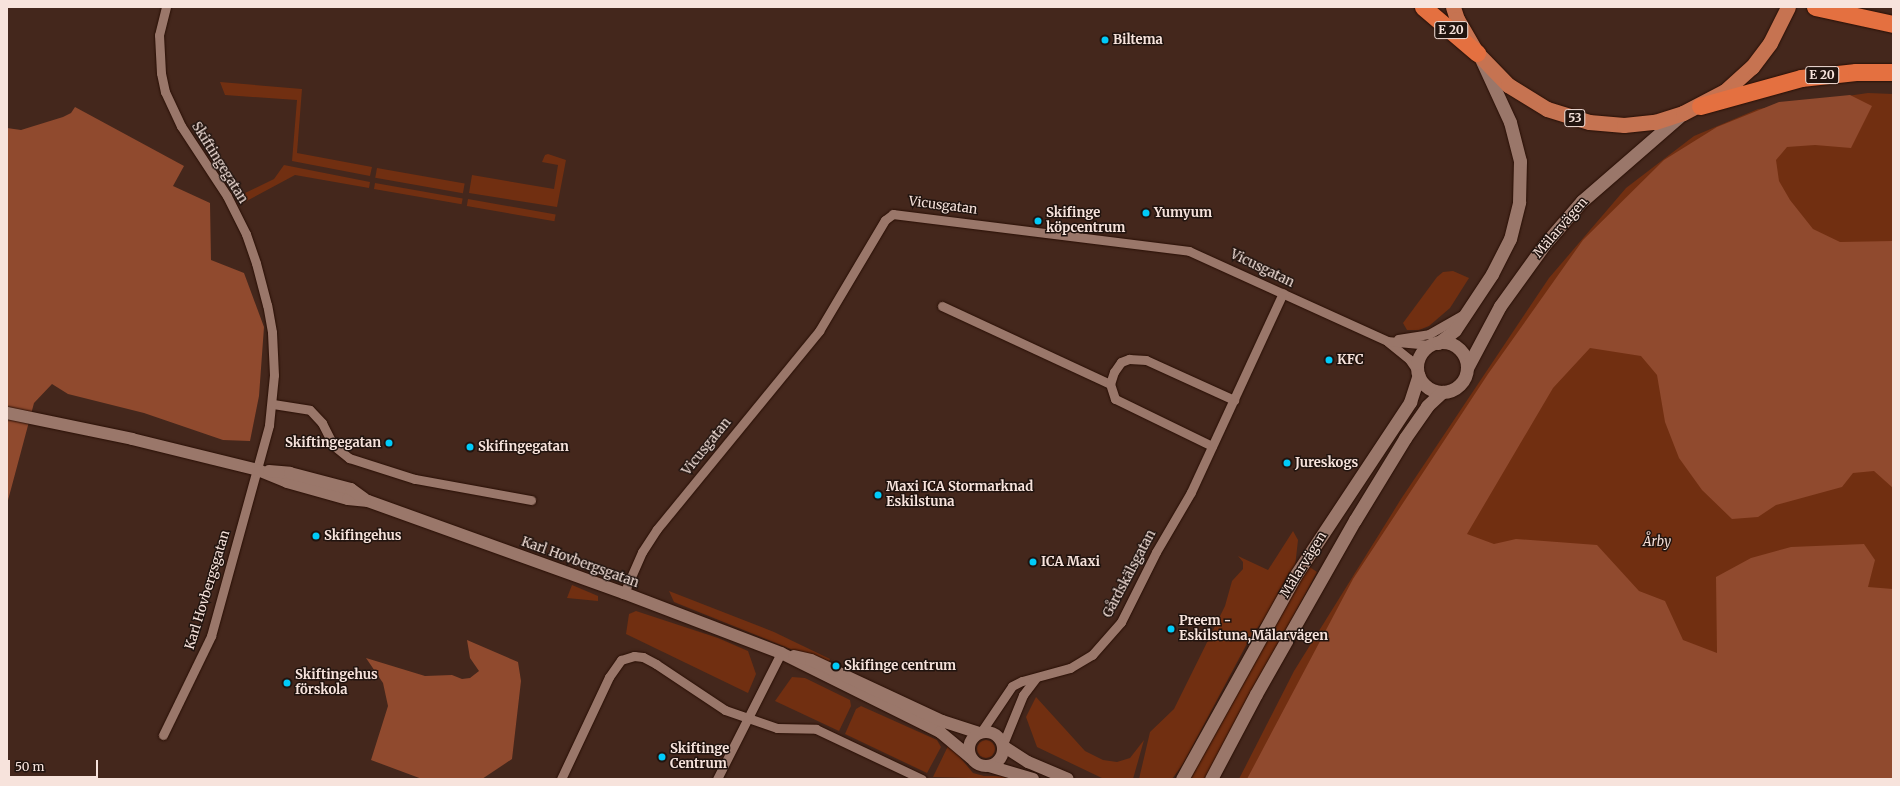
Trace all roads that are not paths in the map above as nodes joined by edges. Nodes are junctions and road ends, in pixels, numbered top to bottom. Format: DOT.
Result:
graph roads {
  1 [pos="166,7"];
  2 [pos="1423,7"];
  3 [pos="1453,7"];
  4 [pos="1788,7"];
  5 [pos="1815,7"];
  6 [pos="1893,24"];
  7 [pos="1480,57"];
  8 [pos="1893,72"];
  9 [pos="1700,106"];
  10 [pos="1683,113"];
  11 [pos="1283,293"];
  12 [pos="942,306"];
  13 [pos="1466,313"];
  14 [pos="1387,341"];
  15 [pos="1434,344"];
  16 [pos="1468,368"];
  17 [pos="1418,373"];
  18 [pos="1110,384"];
  19 [pos="1442,392"];
  20 [pos="1234,400"];
  21 [pos="273,404"];
  22 [pos="7,413"];
  23 [pos="1212,446"];
  24 [pos="258,470"];
  25 [pos="531,500"];
  26 [pos="624,593"];
  27 [pos="781,654"];
  28 [pos="1036,678"];
  29 [pos="746,719"];
  30 [pos="980,732"];
  31 [pos="163,735"];
  32 [pos="1003,745"];
  33 [pos="971,758"];
  34 [pos="989,766"];
  35 [pos="561,779"];
  36 [pos="717,779"];
  37 [pos="922,779"];
  38 [pos="1033,779"];
  39 [pos="1068,779"];
  40 [pos="1182,779"];
  41 [pos="1211,779"];
  1 -- 21 [label="street, Skiftingegatan"];
  2 -- 7 [label="highway, E 20"];
  3 -- 7 [label="main road, 53"];
  4 -- 9 [label="main road, 53"];
  5 -- 6 [label="highway"];
  7 -- 10 [label="main road, 53"];
  7 -- 13 [label="main road"];
  8 -- 9 [label="highway, E 20"];
  9 -- 10 [label="main road, 53"];
  10 -- 16 [label="main road, Mälarvägen"];
  11 -- 14 [label="street, Vicusgatan"];
  11 -- 20 [label="street, Gårdskälsgatan"];
  11 -- 26 [label="street, Vicusgatan"];
  12 -- 18 [label="street"];
  13 -- 14 [label="street"];
  13 -- 15 [label="main road"];
  14 -- 15 [label="street, Vicusgatan"];
  14 -- 17 [label="street, Vicusgatan"];
  15 -- 16 [label="main road"];
  15 -- 17 [label="main road"];
  16 -- 19 [label="main road"];
  17 -- 19 [label="main road"];
  17 -- 40 [label="main road, Mälarvägen"];
  18 -- 20 [label="street"];
  18 -- 23 [label="street"];
  19 -- 41 [label="main road, Mälarvägen"];
  20 -- 23 [label="street, Gårdskälsgatan"];
  21 -- 24 [label="street, Skiftingegatan"];
  21 -- 25 [label="street"];
  22 -- 24 [label="street, Karl Hovbergsgatan"];
  23 -- 28 [label="street, Gårdskälsgatan"];
  24 -- 26 [label="street, Karl Hovbergsgatan"];
  24 -- 31 [label="street, Karl Hovbergsgatan"];
  26 -- 27 [label="street, Karl Hovbergsgatan"];
  27 -- 29 [label="street"];
  27 -- 30 [label="street, Karl Hovbergsgatan"];
  27 -- 33 [label="street, Karl Hovbergsgatan"];
  28 -- 30 [label="street, Gårdskälsgatan"];
  28 -- 32 [label="street"];
  29 -- 35 [label="street"];
  29 -- 36 [label="street"];
  29 -- 37 [label="street"];
  30 -- 32 [label="street"];
  30 -- 33 [label="street"];
  32 -- 34 [label="street"];
  32 -- 39 [label="street"];
  33 -- 34 [label="street"];
  34 -- 38 [label="street"];
}
